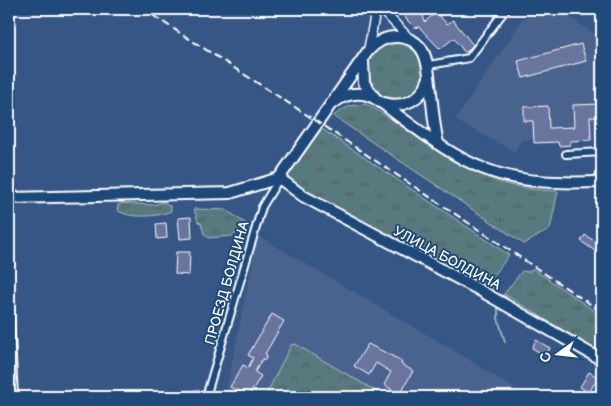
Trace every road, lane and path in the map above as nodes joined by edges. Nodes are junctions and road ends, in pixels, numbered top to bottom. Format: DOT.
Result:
graph roads {
  1 [pos="376,9"];
  2 [pos="381,9"];
  3 [pos="506,9"];
  4 [pos="415,43"];
  5 [pos="366,54"];
  6 [pos="429,68"];
  7 [pos="379,100"];
  8 [pos="330,106"];
  9 [pos="438,143"];
  10 [pos="602,152"];
  11 [pos="566,154"];
  12 [pos="279,178"];
  13 [pos="602,182"];
  14 [pos="9,198"];
  15 [pos="9,297"];
  16 [pos="602,360"];
  17 [pos="14,397"];
  18 [pos="206,397"];
  1 -- 5 [label="street"];
  2 -- 4 [label="street"];
  3 -- 6 [label="street"];
  4 -- 5 [label="main road"];
  4 -- 6 [label="main road"];
  5 -- 7 [label="main road"];
  5 -- 8 [label="main road"];
  6 -- 7 [label="main road"];
  6 -- 9 [label="main road"];
  7 -- 8 [label="main road"];
  7 -- 9 [label="main road"];
  8 -- 12 [label="main road"];
  9 -- 13 [label="main road"];
  10 -- 11 [label="street"];
  12 -- 14 [label="main road"];
  12 -- 16 [label="main road, УЛИЦА БОЛДИНА"];
  12 -- 18 [label="street, ПРОЕЗД БОЛДИНА"];
  15 -- 17 [label="street"];
}
